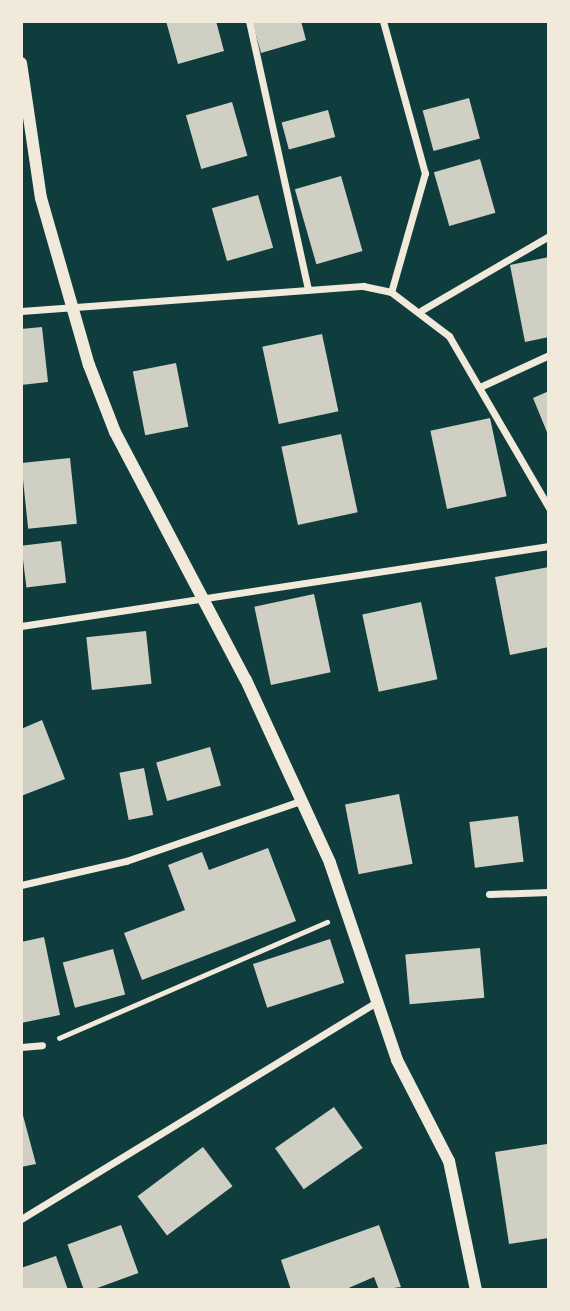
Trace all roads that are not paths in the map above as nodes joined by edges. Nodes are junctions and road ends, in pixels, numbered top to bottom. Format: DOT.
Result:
graph roads {
  1 [pos="249,21"];
  2 [pos="383,21"];
  3 [pos="21,64"];
  4 [pos="549,236"];
  5 [pos="308,290"];
  6 [pos="391,292"];
  7 [pos="70,310"];
  8 [pos="422,310"];
  9 [pos="21,312"];
  10 [pos="549,355"];
  11 [pos="482,386"];
  12 [pos="549,508"];
  13 [pos="549,546"];
  14 [pos="201,598"];
  15 [pos="21,626"];
  16 [pos="300,801"];
  17 [pos="21,885"];
  18 [pos="549,892"];
  19 [pos="489,894"];
  20 [pos="376,1002"];
  21 [pos="42,1045"];
  22 [pos="21,1047"];
  23 [pos="21,1219"];
  24 [pos="476,1290"];
  1 -- 5 [label="street"];
  2 -- 6 [label="street"];
  3 -- 7 [label="street"];
  4 -- 8 [label="street"];
  5 -- 6 [label="street"];
  5 -- 7 [label="street"];
  6 -- 8 [label="street"];
  7 -- 9 [label="street"];
  7 -- 14 [label="street"];
  8 -- 11 [label="street"];
  10 -- 11 [label="street"];
  11 -- 12 [label="street"];
  13 -- 14 [label="street"];
  14 -- 15 [label="street"];
  14 -- 16 [label="street"];
  16 -- 17 [label="street"];
  16 -- 20 [label="street"];
  18 -- 19 [label="street"];
  20 -- 23 [label="street"];
  20 -- 24 [label="street"];
  21 -- 22 [label="street"];
}
